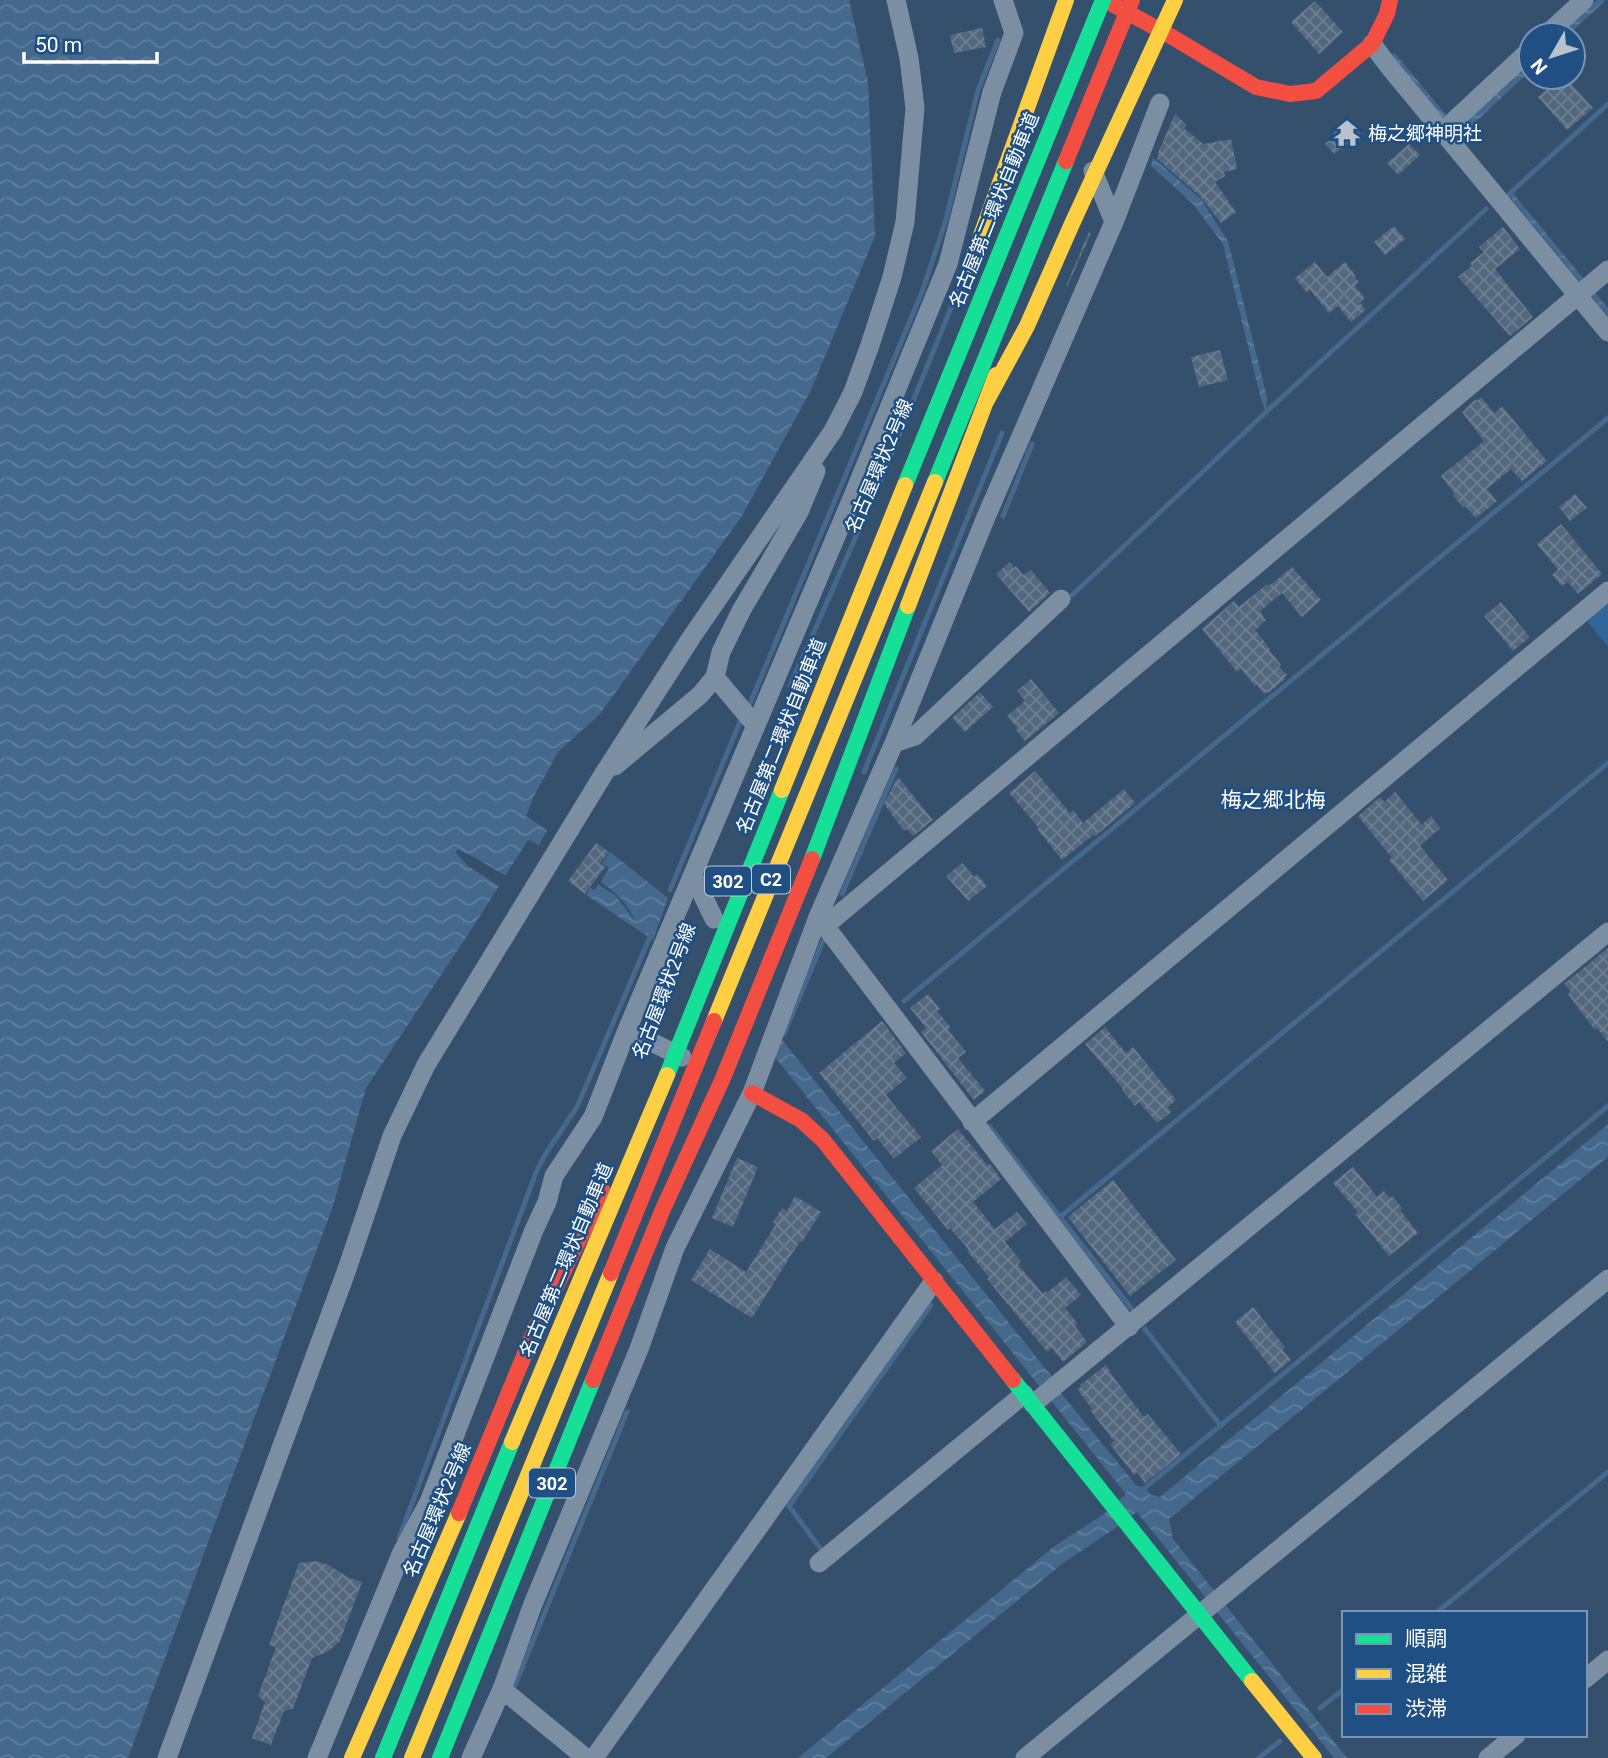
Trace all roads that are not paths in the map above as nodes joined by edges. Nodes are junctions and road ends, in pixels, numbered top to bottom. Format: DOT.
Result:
graph roads {
  1 [pos="896,0"];
  2 [pos="1003,0"];
  3 [pos="1066,0"];
  4 [pos="1095,0"];
  5 [pos="1104,0"];
  6 [pos="1132,0"];
  7 [pos="1175,0"];
  8 [pos="1186,0"];
  9 [pos="1390,0"];
  10 [pos="1584,0"];
  11 [pos="1561,21"];
  12 [pos="1167,34"];
  13 [pos="1372,44"];
  14 [pos="1517,62"];
  15 [pos="1160,103"];
  16 [pos="1106,104"];
  17 [pos="1443,131"];
  18 [pos="1086,153"];
  19 [pos="1114,222"];
  20 [pos="965,281"];
  21 [pos="1591,285"];
  22 [pos="1608,332"];
  23 [pos="919,410"];
  24 [pos="834,430"];
  25 [pos="905,553"];
  26 [pos="875,557"];
  27 [pos="1608,591"];
  28 [pos="1061,599"];
  29 [pos="824,644"];
  30 [pos="715,677"];
  31 [pos="756,726"];
  32 [pos="894,743"];
  33 [pos="603,775"];
  34 [pos="875,787"];
  35 [pos="809,867"];
  36 [pos="693,875"];
  37 [pos="723,895"];
  38 [pos="714,919"];
  39 [pos="821,922"];
  40 [pos="1608,932"];
  41 [pos="627,1030"];
  42 [pos="665,1048"];
  43 [pos="723,1078"];
  44 [pos="752,1093"];
  45 [pos="972,1122"];
  46 [pos="663,1209"];
  47 [pos="676,1248"];
  48 [pos="1608,1279"];
  49 [pos="934,1281"];
  50 [pos="1129,1327"];
  51 [pos="1033,1399"];
  52 [pos="819,1563"];
  53 [pos="1210,1607"];
  54 [pos="1608,1660"];
  55 [pos="1587,1677"];
  56 [pos="502,1689"];
  57 [pos="1514,1737"];
  58 [pos="167,1758"];
  59 [pos="317,1758"];
  60 [pos="352,1758"];
  61 [pos="383,1758"];
  62 [pos="412,1758"];
  63 [pos="440,1758"];
  64 [pos="471,1758"];
  65 [pos="586,1758"];
  66 [pos="594,1758"];
  67 [pos="1025,1758"];
  68 [pos="1314,1758"];
  69 [pos="1488,1758"];
  1 -- 24 [label="street"];
  2 -- 31 [label="street"];
  3 -- 20 [label="main road, bridge"];
  4 -- 29 [label="main road, 名古屋環状2号線"];
  5 -- 12 [label="main road"];
  5 -- 26 [label="main road, 名古屋第二環状自動車道 / C2, bridge"];
  6 -- 25 [label="main road, C2, bridge"];
  7 -- 25 [label="main road, bridge"];
  8 -- 12 [label="street"];
  9 -- 13 [label="main road"];
  10 -- 11 [label="street"];
  12 -- 13 [label="main road"];
  13 -- 17 [label="street"];
  14 -- 17 [label="street"];
  15 -- 19 [label="street"];
  16 -- 18 [label="main road, 302"];
  17 -- 21 [label="street"];
  18 -- 19 [label="street"];
  18 -- 35 [label="main road, 302"];
  19 -- 32 [label="street"];
  21 -- 22 [label="street"];
  21 -- 39 [label="street"];
  23 -- 26 [label="main road, bridge"];
  24 -- 30 [label="street"];
  24 -- 33 [label="street"];
  25 -- 62 [label="main road, C2, bridge"];
  26 -- 61 [label="main road, 名古屋第二環状自動車道 / C2, bridge"];
  27 -- 45 [label="street"];
  28 -- 32 [label="street"];
  30 -- 31 [label="street"];
  30 -- 33 [label="street"];
  31 -- 36 [label="street"];
  32 -- 34 [label="street"];
  33 -- 58 [label="street"];
  34 -- 35 [label="street"];
  34 -- 39 [label="street"];
  35 -- 43 [label="main road, 302"];
  36 -- 38 [label="street"];
  36 -- 41 [label="street"];
  37 -- 38 [label="main road, 名古屋環状2号線 / 302"];
  38 -- 42 [label="main road, 名古屋環状2号線 / 302"];
  39 -- 44 [label="street"];
  39 -- 45 [label="street"];
  40 -- 50 [label="street"];
  41 -- 42 [label="street"];
  41 -- 59 [label="street"];
  42 -- 43 [label="street"];
  42 -- 60 [label="main road, 名古屋環状2号線 / 302"];
  43 -- 44 [label="street"];
  43 -- 46 [label="main road, 302"];
  44 -- 47 [label="street"];
  44 -- 49 [label="main road"];
  45 -- 50 [label="street"];
  46 -- 47 [label="street"];
  46 -- 63 [label="main road, 302"];
  47 -- 56 [label="street"];
  48 -- 53 [label="street"];
  49 -- 51 [label="main road"];
  49 -- 66 [label="street"];
  50 -- 51 [label="street"];
  51 -- 52 [label="street"];
  51 -- 53 [label="main road"];
  53 -- 67 [label="street"];
  53 -- 68 [label="main road"];
  54 -- 55 [label="street"];
  56 -- 64 [label="street"];
  56 -- 65 [label="street"];
  57 -- 69 [label="street"];
}
